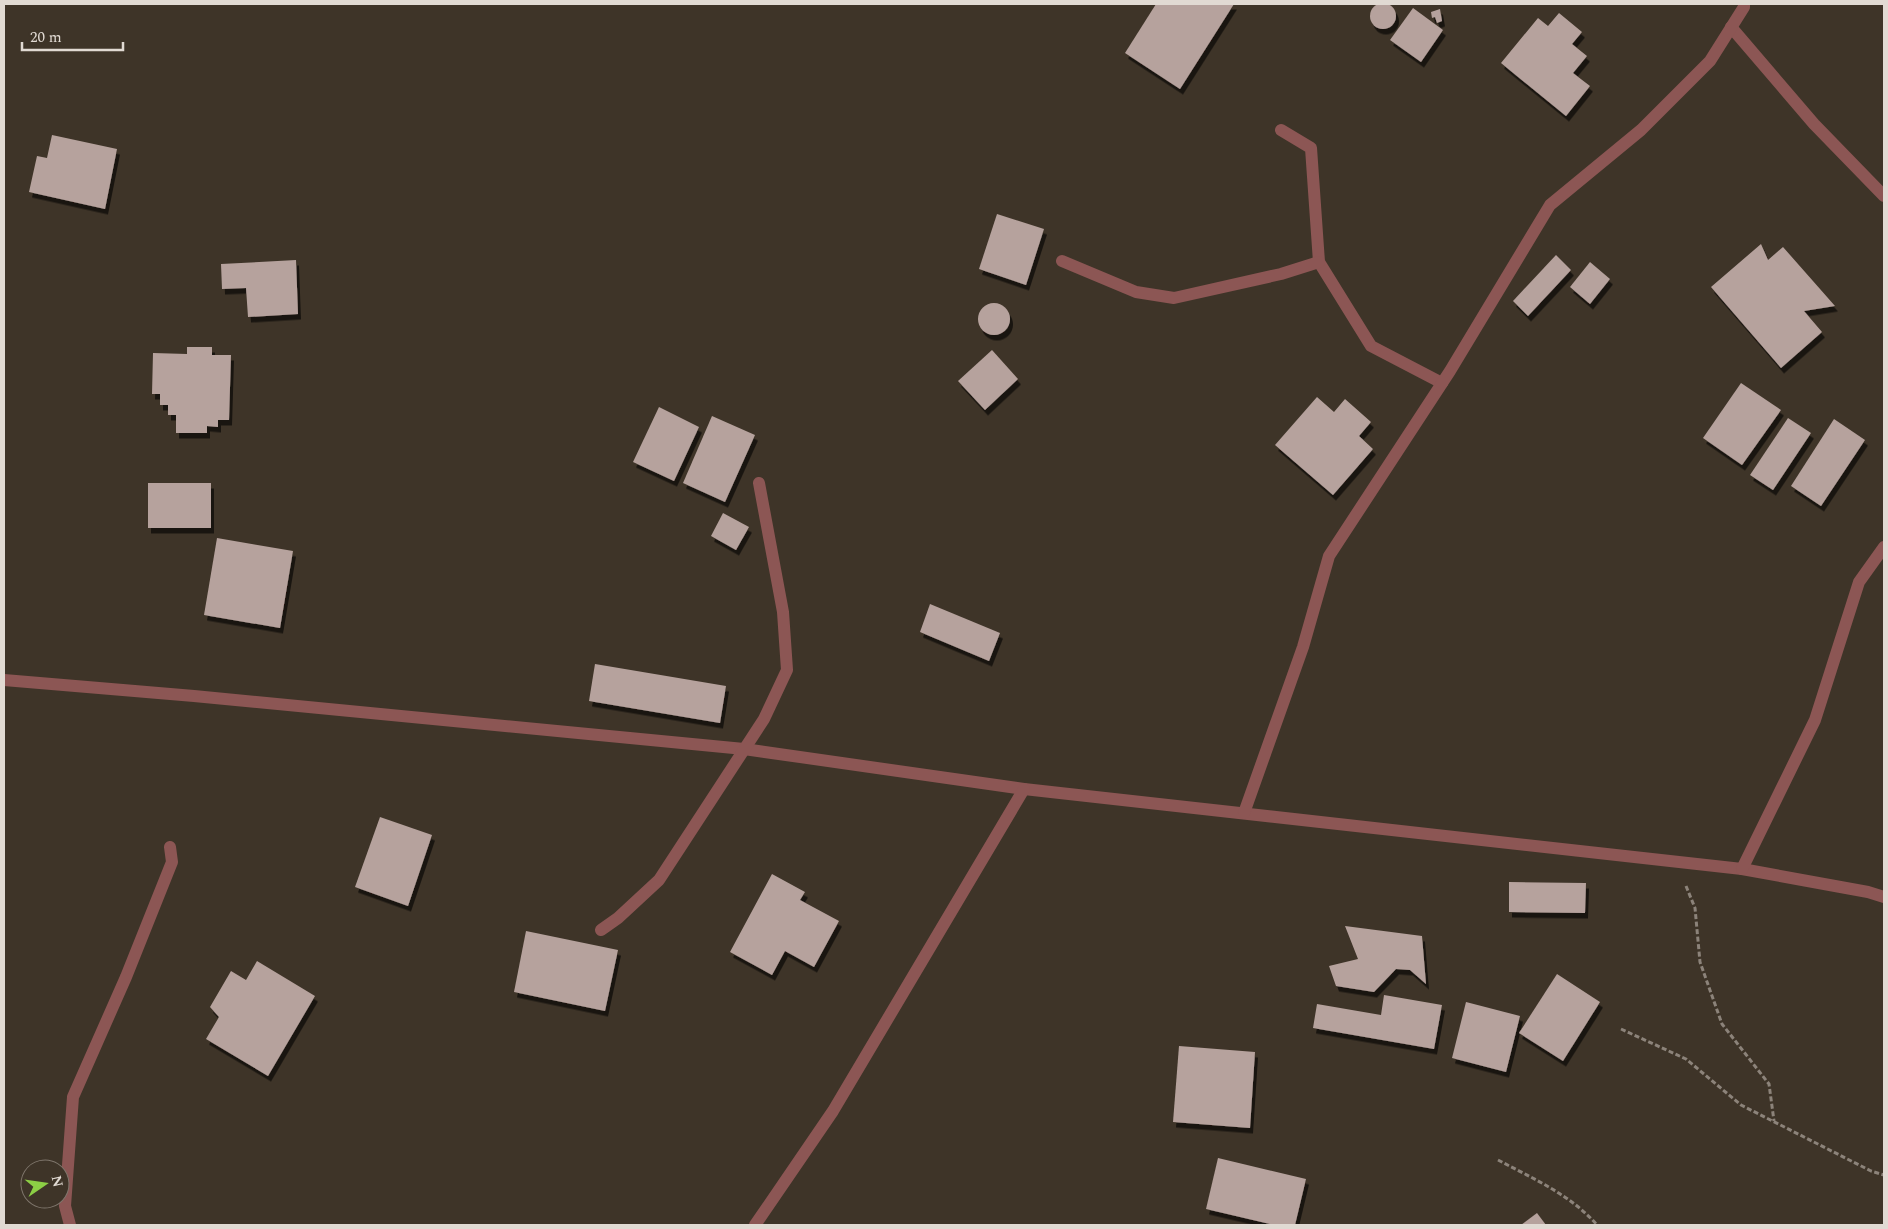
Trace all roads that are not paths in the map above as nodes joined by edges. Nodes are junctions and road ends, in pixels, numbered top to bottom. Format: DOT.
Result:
graph roads {
  1 [pos="1744,4"];
  2 [pos="1731,28"];
  3 [pos="1281,130"];
  4 [pos="1884,196"];
  5 [pos="1062,261"];
  6 [pos="1319,262"];
  7 [pos="1442,383"];
  8 [pos="759,483"];
  9 [pos="1884,547"];
  10 [pos="4,680"];
  11 [pos="744,749"];
  12 [pos="1024,790"];
  13 [pos="1244,813"];
  14 [pos="170,847"];
  15 [pos="1742,869"];
  16 [pos="1884,897"];
  17 [pos="602,930"];
  18 [pos="70,1225"];
  19 [pos="755,1225"];
  1 -- 2 [label="street"];
  2 -- 4 [label="street"];
  2 -- 7 [label="street"];
  3 -- 6 [label="street"];
  5 -- 6 [label="street"];
  6 -- 7 [label="street"];
  7 -- 13 [label="street"];
  8 -- 11 [label="street"];
  9 -- 15 [label="street"];
  10 -- 11 [label="street"];
  11 -- 12 [label="street"];
  11 -- 17 [label="street"];
  12 -- 13 [label="street"];
  12 -- 19 [label="street"];
  13 -- 15 [label="street"];
  14 -- 18 [label="street"];
  15 -- 16 [label="street"];
}
